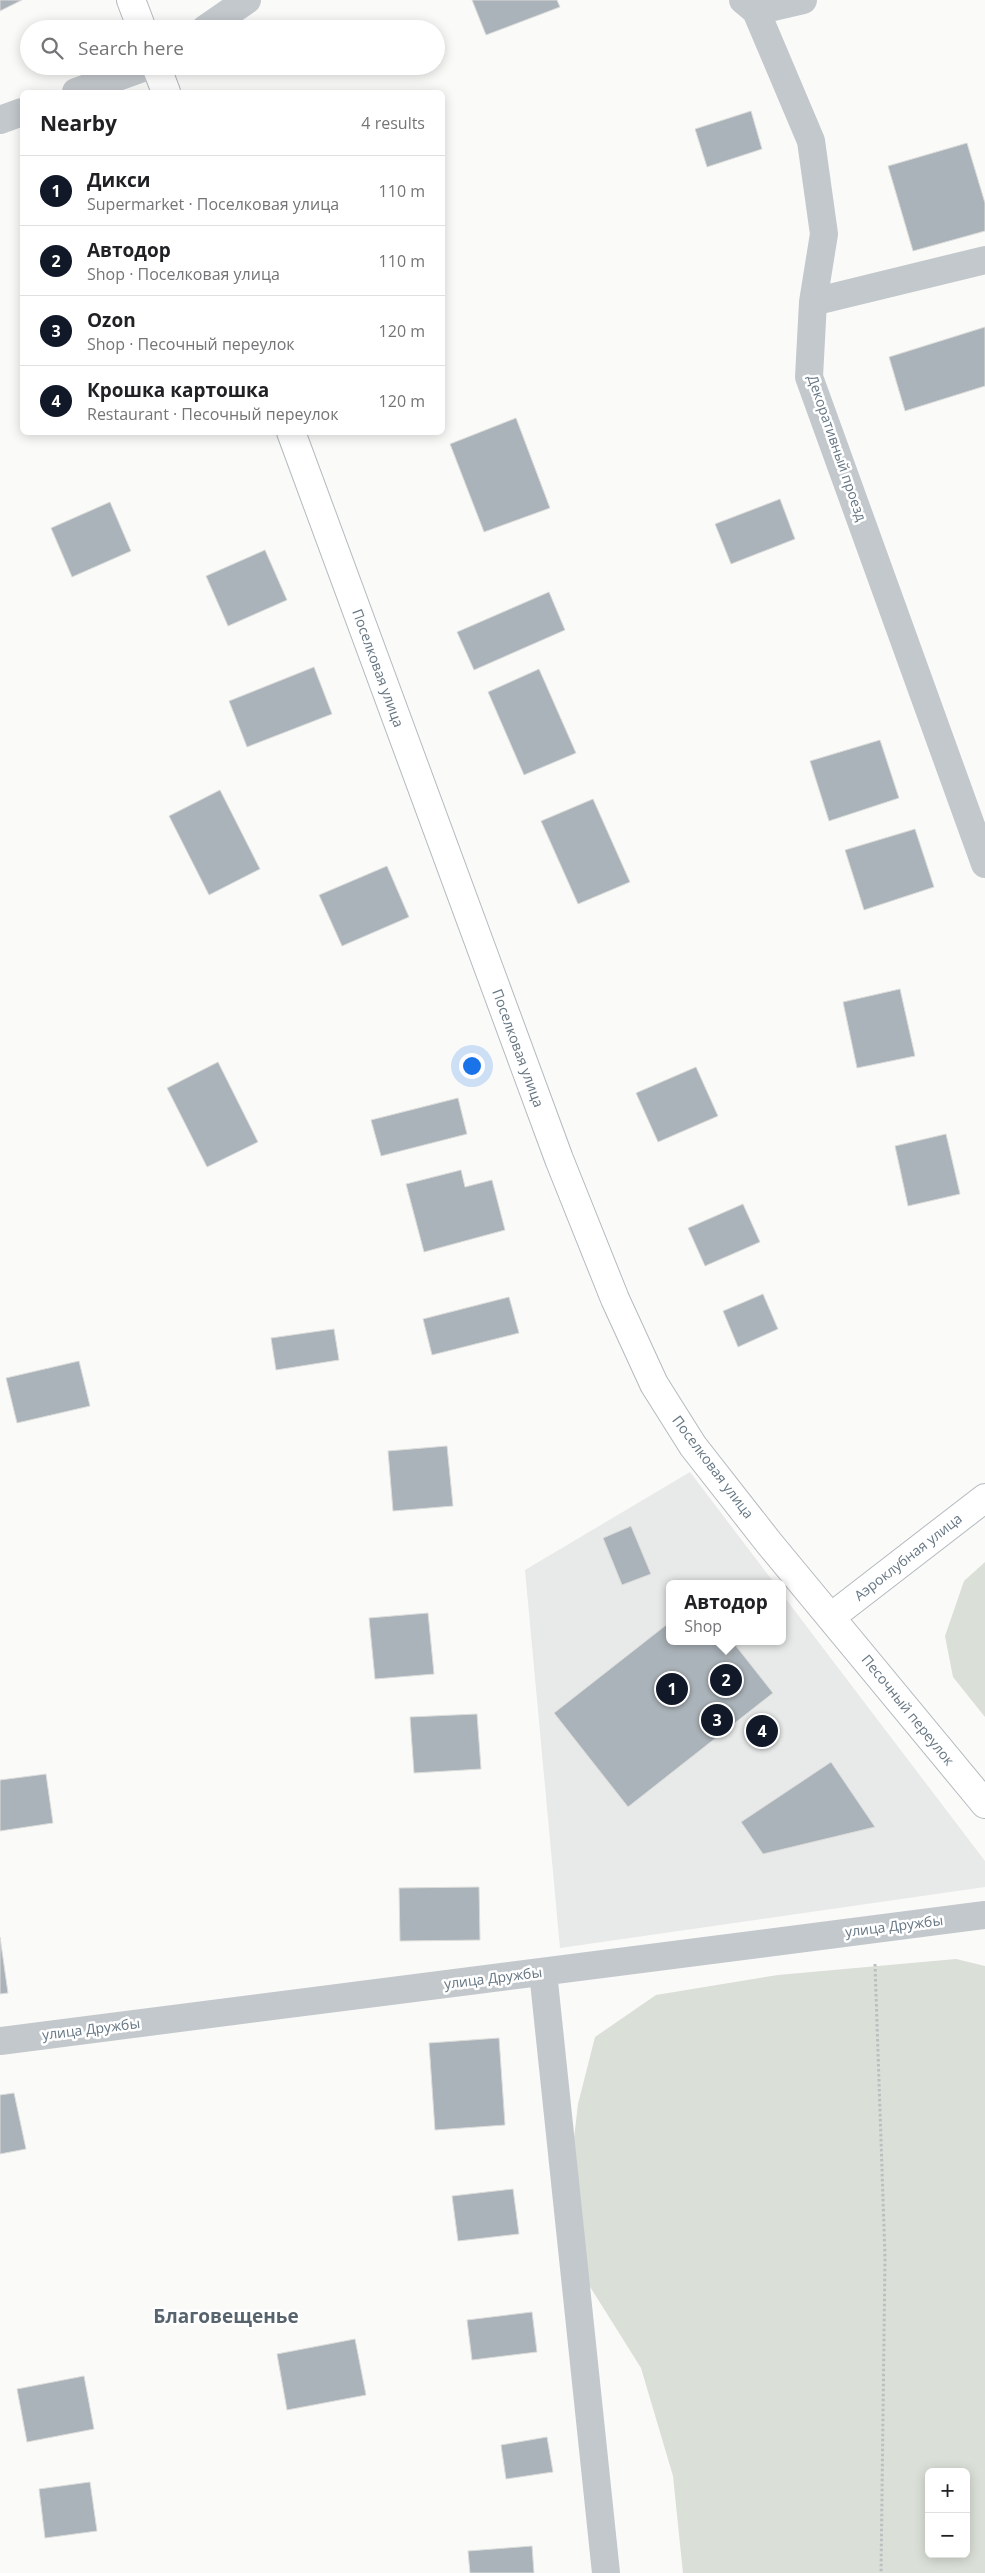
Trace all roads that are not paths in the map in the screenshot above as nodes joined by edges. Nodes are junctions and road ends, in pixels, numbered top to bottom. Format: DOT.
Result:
graph roads {
  1 [pos="131,0"];
  2 [pos="247,0"];
  3 [pos="803,0"];
  4 [pos="749,5"];
  5 [pos="139,20"];
  6 [pos="218,20"];
  7 [pos="123,75"];
  8 [pos="159,75"];
  9 [pos="82,90"];
  10 [pos="165,90"];
  11 [pos="20,113"];
  12 [pos="0,120"];
  13 [pos="985,260"];
  14 [pos="813,302"];
  15 [pos="292,435"];
  16 [pos="985,864"];
  17 [pos="985,1498"];
  18 [pos="831,1616"];
  19 [pos="985,1804"];
  20 [pos="985,1915"];
  21 [pos="543,1972"];
  22 [pos="0,2041"];
  23 [pos="606,2573"];
  1 -- 5 [label="main road"];
  2 -- 6 [label="street"];
  3 -- 4 [label="street"];
  4 -- 14 [label="street, Декоративный проезд"];
  7 -- 9 [label="street"];
  8 -- 10 [label="main road"];
  11 -- 12 [label="street"];
  13 -- 14 [label="street"];
  14 -- 16 [label="street, Декоративный проезд"];
  15 -- 18 [label="main road, Поселковая улица"];
  17 -- 18 [label="main road, Аэроклубная улица"];
  18 -- 19 [label="main road, Песочный переулок"];
  20 -- 21 [label="street, улица Дружбы"];
  21 -- 22 [label="street, улица Дружбы"];
  21 -- 23 [label="street"];
}
